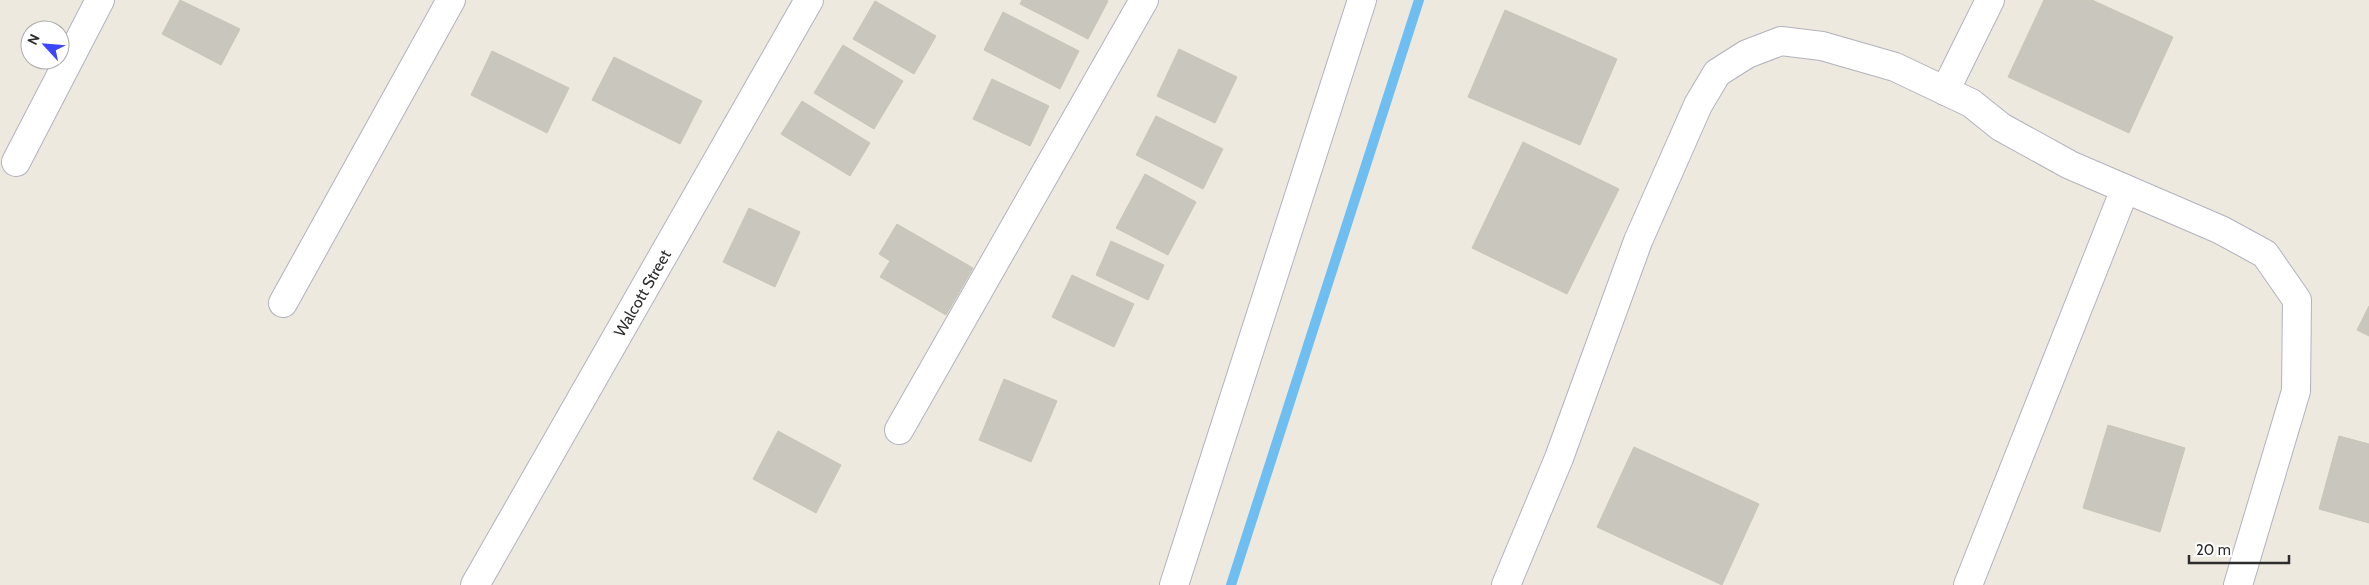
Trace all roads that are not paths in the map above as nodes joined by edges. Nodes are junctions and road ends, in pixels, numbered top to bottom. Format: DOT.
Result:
graph roads {
  1 [pos="100,0"];
  2 [pos="450,0"];
  3 [pos="809,0"];
  4 [pos="1144,0"];
  5 [pos="1362,0"];
  6 [pos="1990,0"];
  7 [pos="1945,90"];
  8 [pos="16,162"];
  9 [pos="2125,189"];
  10 [pos="283,303"];
  11 [pos="899,430"];
  12 [pos="475,585"];
  13 [pos="1174,585"];
  14 [pos="1506,585"];
  15 [pos="1968,585"];
  16 [pos="2238,585"];
  1 -- 8 [label="street"];
  2 -- 10 [label="street"];
  3 -- 12 [label="street, Walcott Street"];
  4 -- 11 [label="street"];
  5 -- 13 [label="street"];
  6 -- 7 [label="street"];
  7 -- 9 [label="street"];
  7 -- 14 [label="street"];
  9 -- 15 [label="street"];
  9 -- 16 [label="street"];
}
